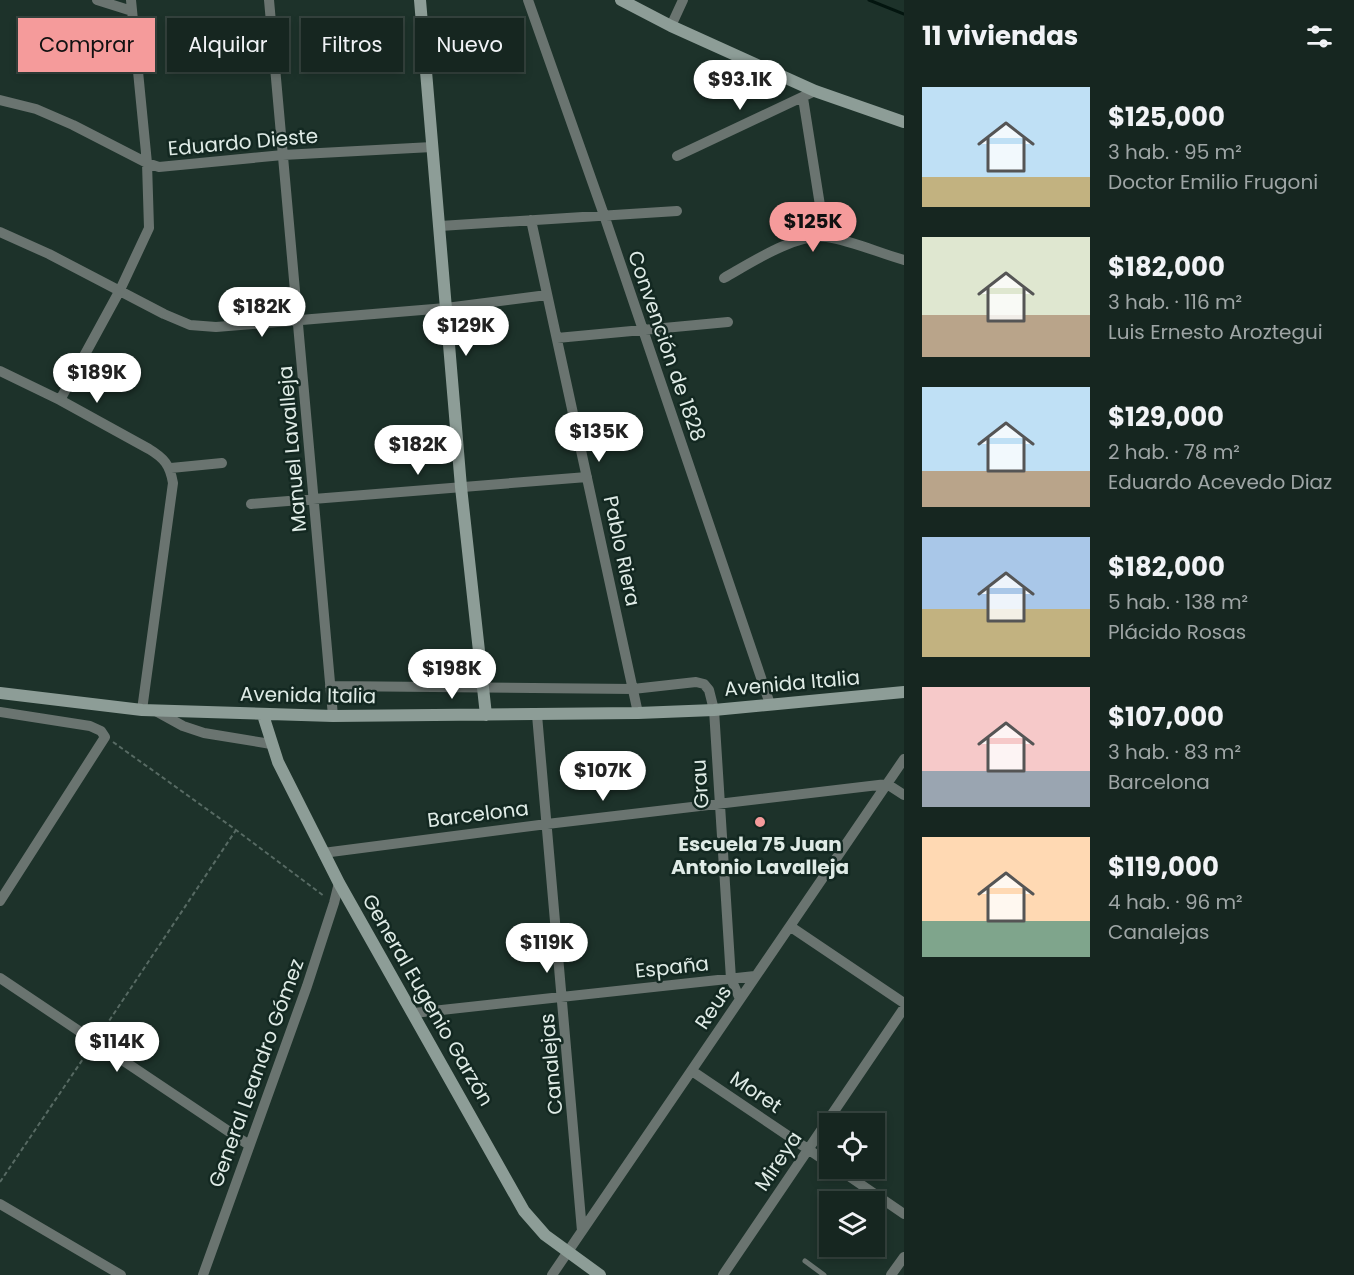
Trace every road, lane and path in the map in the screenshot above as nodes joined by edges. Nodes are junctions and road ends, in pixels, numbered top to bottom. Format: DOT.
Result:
graph roads {
  1 [pos="97,0"];
  2 [pos="269,0"];
  3 [pos="420,0"];
  4 [pos="528,0"];
  5 [pos="621,0"];
  6 [pos="683,0"];
  7 [pos="132,5"];
  8 [pos="671,26"];
  9 [pos="815,91"];
  10 [pos="802,98"];
  11 [pos="0,100"];
  12 [pos="904,122"];
  13 [pos="432,147"];
  14 [pos="283,155"];
  15 [pos="677,156"];
  16 [pos="147,163"];
  17 [pos="677,211"];
  18 [pos="604,215"];
  19 [pos="531,220"];
  20 [pos="440,226"];
  21 [pos="0,232"];
  22 [pos="825,237"];
  23 [pos="904,260"];
  24 [pos="724,278"];
  25 [pos="120,290"];
  26 [pos="547,295"];
  27 [pos="446,308"];
  28 [pos="298,320"];
  29 [pos="728,322"];
  30 [pos="643,330"];
  31 [pos="557,338"];
  32 [pos="0,371"];
  33 [pos="60,400"];
  34 [pos="222,463"];
  35 [pos="171,468"];
  36 [pos="587,477"];
  37 [pos="461,487"];
  38 [pos="314,498"];
  39 [pos="251,504"];
  40 [pos="330,686"];
  41 [pos="483,687"];
  42 [pos="633,689"];
  43 [pos="904,692"];
  44 [pos="0,693"];
  45 [pos="770,704"];
  46 [pos="148,710"];
  47 [pos="714,710"];
  48 [pos="0,712"];
  49 [pos="638,713"];
  50 [pos="263,715"];
  51 [pos="486,715"];
  52 [pos="537,715"];
  53 [pos="333,716"];
  54 [pos="105,737"];
  55 [pos="271,744"];
  56 [pos="904,759"];
  57 [pos="887,784"];
  58 [pos="904,795"];
  59 [pos="719,802"];
  60 [pos="547,824"];
  61 [pos="237,830"];
  62 [pos="323,853"];
  63 [pos="339,883"];
  64 [pos="0,902"];
  65 [pos="334,903"];
  66 [pos="791,927"];
  67 [pos="755,976"];
  68 [pos="0,978"];
  69 [pos="731,979"];
  70 [pos="563,996"];
  71 [pos="740,999"];
  72 [pos="904,1006"];
  73 [pos="414,1013"];
  74 [pos="95,1042"];
  75 [pos="692,1071"];
  76 [pos="249,1145"];
  77 [pos="808,1149"];
  78 [pos="819,1156"];
  79 [pos="853,1179"];
  80 [pos="0,1182"];
  81 [pos="0,1203"];
  82 [pos="904,1214"];
  83 [pos="582,1231"];
  84 [pos="568,1252"];
  85 [pos="904,1257"];
  86 [pos="805,1261"];
  87 [pos="121,1275"];
  88 [pos="203,1275"];
  89 [pos="552,1275"];
  90 [pos="600,1275"];
  91 [pos="723,1275"];
  92 [pos="824,1275"];
  93 [pos="891,1275"];
  1 -- 7 [label="street"];
  2 -- 14 [label="street, Manuel Lavalleja"];
  3 -- 13 [label="street"];
  4 -- 18 [label="street, Convención de 1828"];
  5 -- 8 [label="street"];
  6 -- 8 [label="street"];
  7 -- 16 [label="street"];
  8 -- 9 [label="street"];
  9 -- 10 [label="street"];
  9 -- 12 [label="street"];
  10 -- 15 [label="street"];
  10 -- 22 [label="street"];
  11 -- 16 [label="street, Eduardo Dieste"];
  13 -- 14 [label="street, Eduardo Dieste"];
  13 -- 20 [label="street"];
  14 -- 16 [label="street, Eduardo Dieste"];
  14 -- 28 [label="street, Manuel Lavalleja"];
  16 -- 25 [label="street"];
  17 -- 18 [label="street"];
  18 -- 19 [label="street"];
  18 -- 30 [label="street, Convención de 1828"];
  19 -- 20 [label="street"];
  19 -- 26 [label="street, Pablo Riera"];
  20 -- 27 [label="street"];
  21 -- 25 [label="street"];
  22 -- 23 [label="street"];
  22 -- 24 [label="street"];
  25 -- 28 [label="street"];
  25 -- 33 [label="street"];
  26 -- 27 [label="street"];
  26 -- 31 [label="street, Pablo Riera"];
  27 -- 28 [label="street"];
  27 -- 37 [label="street"];
  28 -- 38 [label="street, Manuel Lavalleja"];
  29 -- 30 [label="street"];
  30 -- 31 [label="street"];
  30 -- 45 [label="street, Convención de 1828"];
  31 -- 36 [label="street, Pablo Riera"];
  32 -- 33 [label="street"];
  33 -- 35 [label="street"];
  34 -- 35 [label="street"];
  35 -- 46 [label="street"];
  36 -- 37 [label="street"];
  36 -- 42 [label="street, Pablo Riera"];
  37 -- 38 [label="street"];
  37 -- 41 [label="street"];
  38 -- 39 [label="street"];
  38 -- 40 [label="street, Manuel Lavalleja"];
  40 -- 41 [label="street"];
  40 -- 53 [label="street, Manuel Lavalleja"];
  41 -- 42 [label="street"];
  41 -- 51 [label="street"];
  42 -- 47 [label="street"];
  42 -- 49 [label="street, Pablo Riera"];
  43 -- 45 [label="street, Avenida Italia"];
  44 -- 46 [label="street, Avenida Italia"];
  45 -- 47 [label="street, Avenida Italia"];
  46 -- 50 [label="street, Avenida Italia"];
  46 -- 55 [label="street"];
  47 -- 49 [label="street, Avenida Italia"];
  47 -- 59 [label="street, Grau"];
  48 -- 54 [label="street"];
  49 -- 52 [label="street, Avenida Italia"];
  50 -- 53 [label="street, Avenida Italia"];
  50 -- 55 [label="street, General Eugenio Garzón"];
  51 -- 52 [label="street, Avenida Italia"];
  51 -- 53 [label="street, Avenida Italia"];
  52 -- 60 [label="street, Canalejas"];
  54 -- 61 [label="path"];
  54 -- 64 [label="street"];
  55 -- 62 [label="street, General Eugenio Garzón"];
  56 -- 57 [label="street, Reus"];
  57 -- 58 [label="street"];
  57 -- 59 [label="street, Barcelona"];
  57 -- 66 [label="street, Reus"];
  59 -- 60 [label="street, Barcelona"];
  59 -- 69 [label="street, Grau"];
  60 -- 62 [label="street, Barcelona"];
  60 -- 70 [label="street, Canalejas"];
  61 -- 65 [label="path"];
  61 -- 74 [label="path"];
  62 -- 63 [label="street, General Eugenio Garzón"];
  63 -- 65 [label="street, General Leandro Gómez"];
  63 -- 73 [label="street, General Eugenio Garzón"];
  65 -- 76 [label="street, General Leandro Gómez"];
  66 -- 67 [label="street, Reus"];
  66 -- 72 [label="street"];
  67 -- 69 [label="street, España"];
  67 -- 71 [label="street, Reus"];
  68 -- 74 [label="street"];
  69 -- 70 [label="street, España"];
  69 -- 71 [label="street, Grau"];
  70 -- 73 [label="street, España"];
  70 -- 83 [label="street, Canalejas"];
  71 -- 75 [label="street, Reus"];
  72 -- 77 [label="street, Mireya"];
  73 -- 84 [label="street, General Eugenio Garzón"];
  74 -- 76 [label="street"];
  74 -- 80 [label="path"];
  75 -- 77 [label="street, Moret"];
  75 -- 83 [label="street, Reus"];
  76 -- 88 [label="street, General Leandro Gómez"];
  77 -- 78 [label="street, Moret"];
  77 -- 91 [label="street, Mireya"];
  79 -- 82 [label="street"];
  81 -- 87 [label="street"];
  83 -- 84 [label="street, Reus"];
  84 -- 89 [label="street, Reus"];
  84 -- 90 [label="street, General Eugenio Garzón"];
  85 -- 93 [label="street"];
  86 -- 92 [label="lane"];
}
